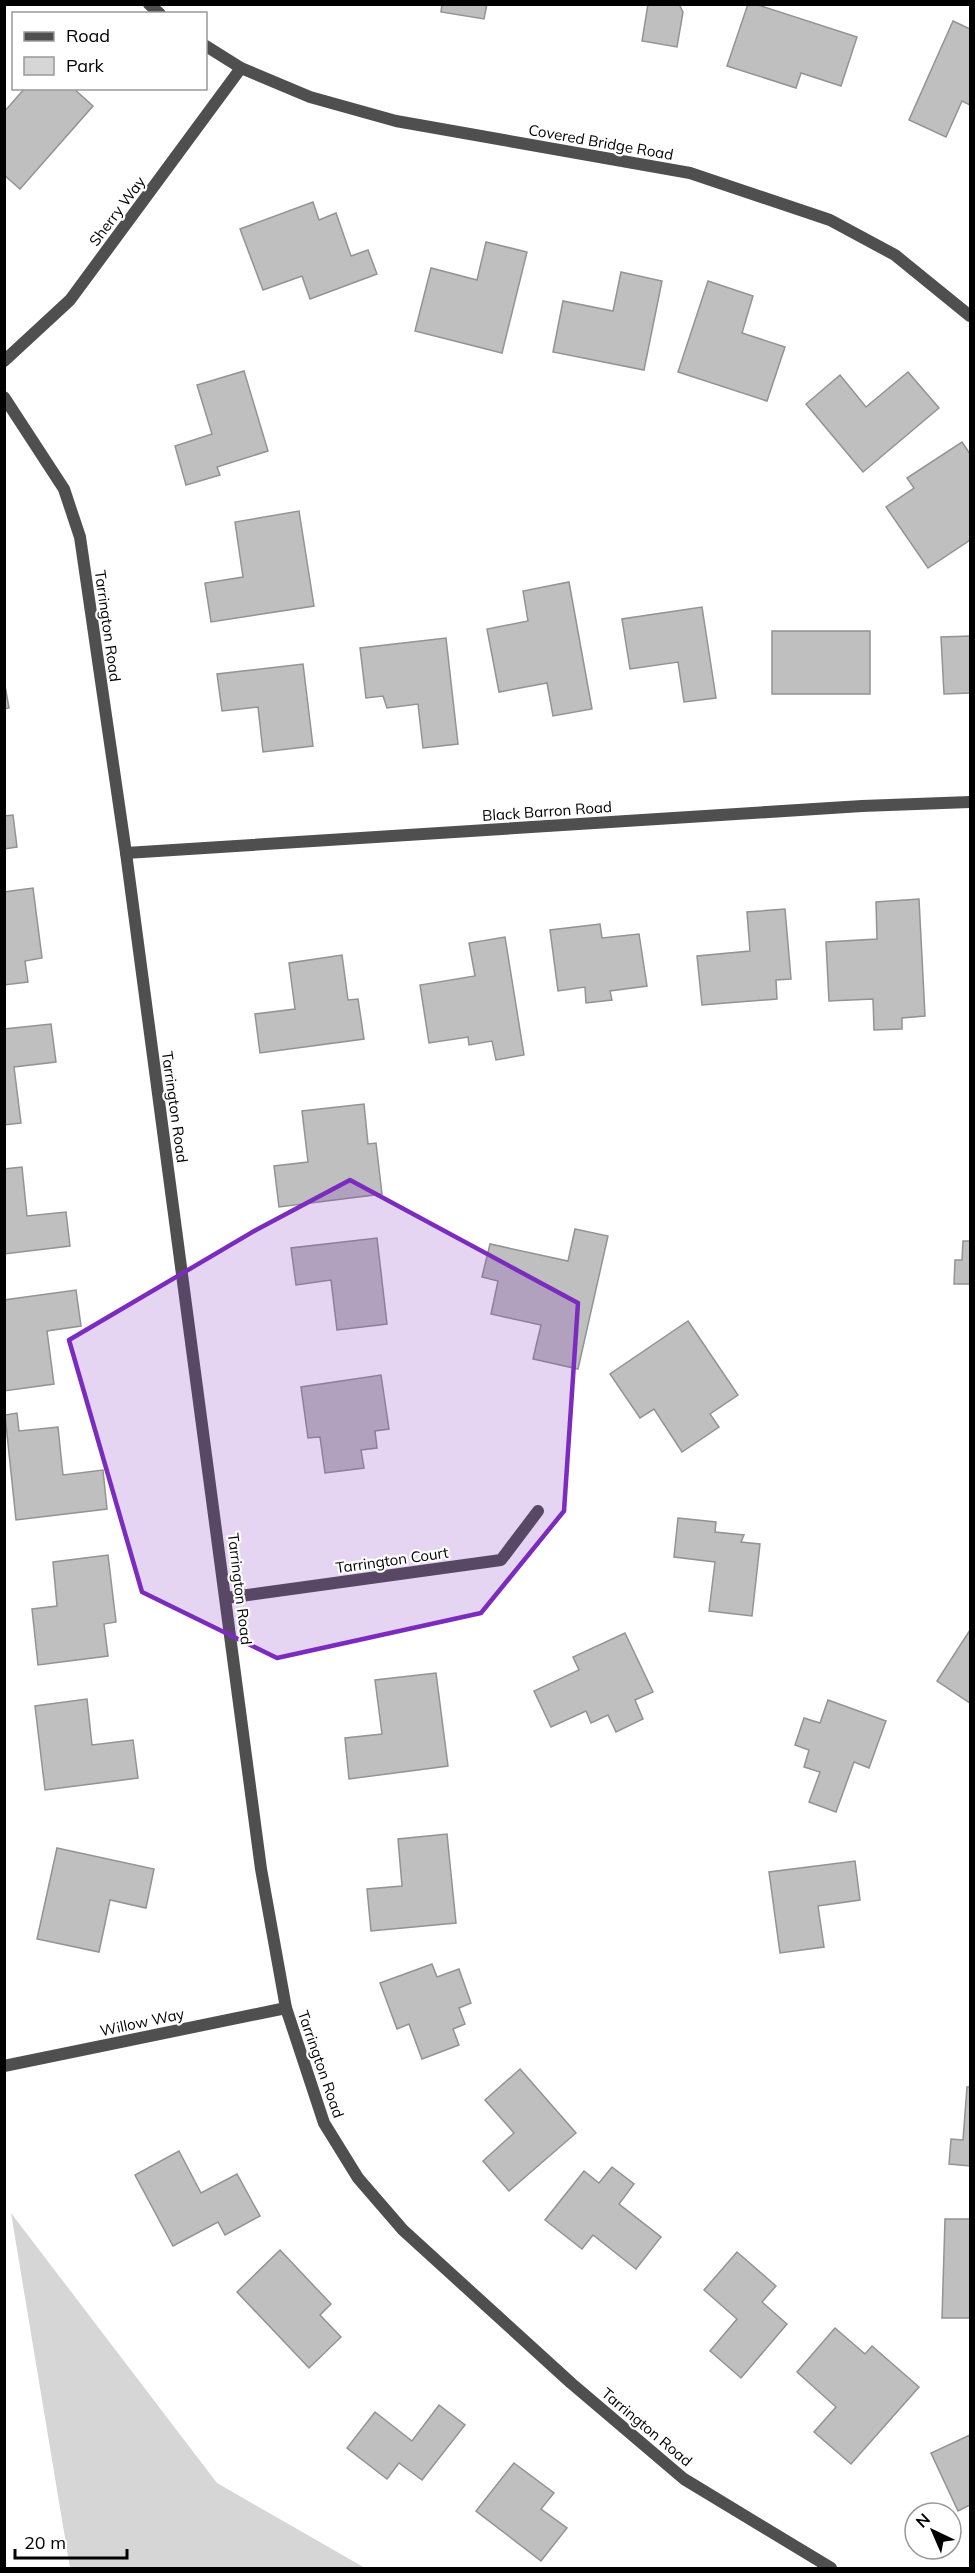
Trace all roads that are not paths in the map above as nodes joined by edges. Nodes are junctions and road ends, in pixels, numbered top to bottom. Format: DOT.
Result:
graph roads {
  1 [pos="207,47"];
  2 [pos="241,68"];
  3 [pos="970,316"];
  4 [pos="4,361"];
  5 [pos="4,397"];
  6 [pos="970,802"];
  7 [pos="126,853"];
  8 [pos="538,1511"];
  9 [pos="226,1598"];
  10 [pos="286,2008"];
  11 [pos="4,2066"];
  12 [pos="831,2568"];
  1 -- 2 [label="street, Covered Bridge Road"];
  2 -- 3 [label="street, Covered Bridge Road"];
  2 -- 4 [label="street, Sherry Way"];
  5 -- 7 [label="street, Tarrington Road"];
  6 -- 7 [label="street, Black Barron Road"];
  7 -- 9 [label="street, Tarrington Road"];
  8 -- 9 [label="street, Tarrington Court"];
  9 -- 10 [label="street, Tarrington Road"];
  10 -- 11 [label="street, Willow Way"];
  10 -- 12 [label="street, Tarrington Road"];
}
